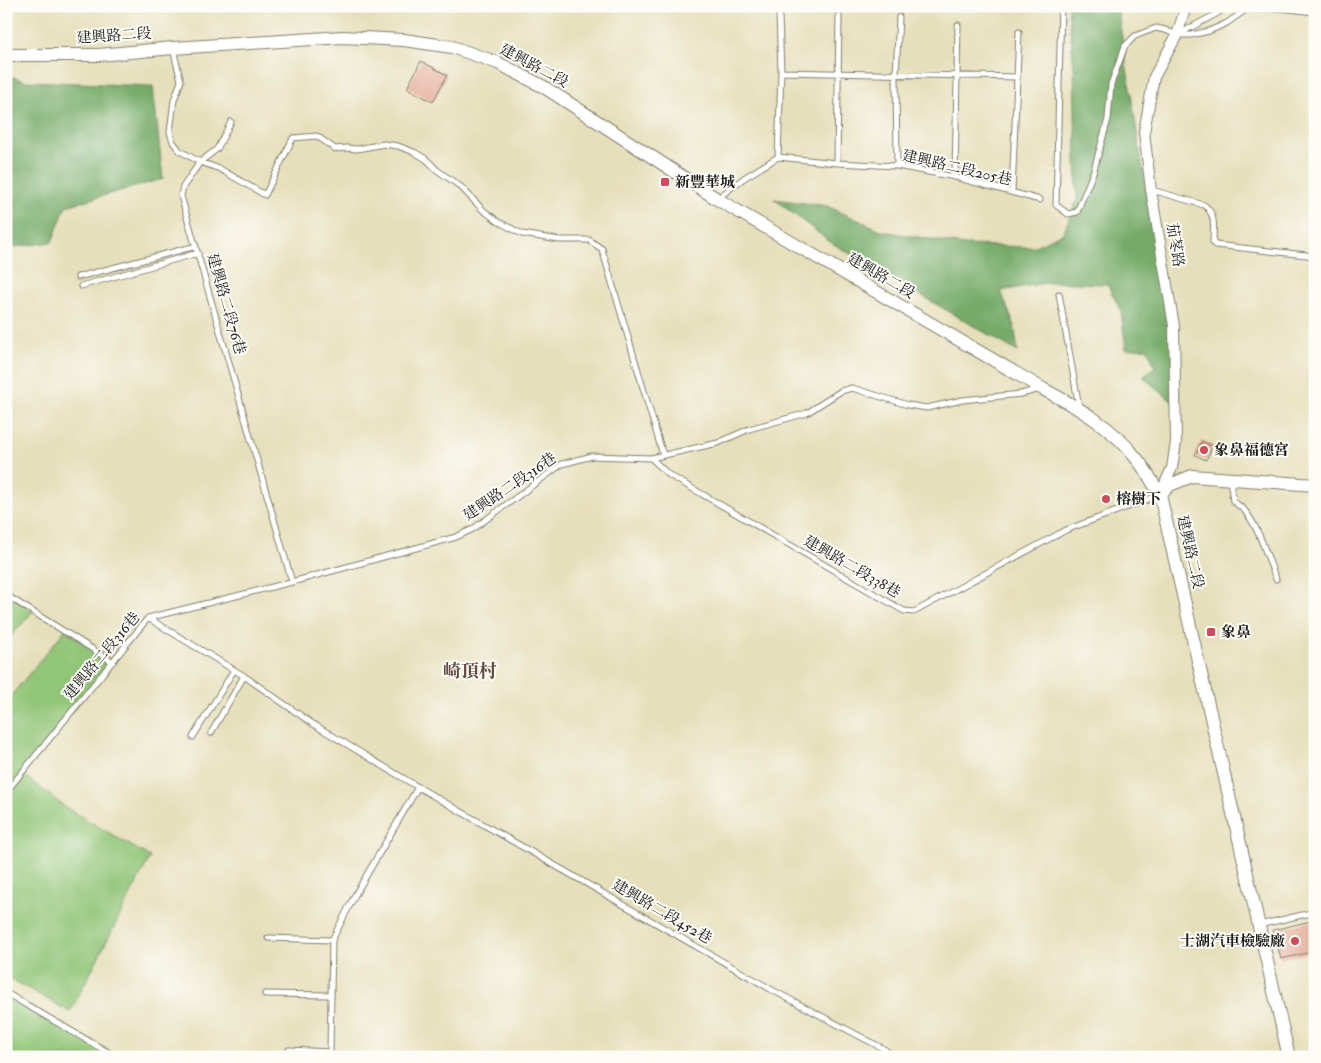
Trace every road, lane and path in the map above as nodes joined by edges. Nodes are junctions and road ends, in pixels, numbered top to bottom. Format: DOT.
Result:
graph roads {
  1 [pos="1061,6"];
  2 [pos="1186,6"];
  3 [pos="1224,6"];
  4 [pos="1315,12"];
  5 [pos="779,15"];
  6 [pos="839,15"];
  7 [pos="899,17"];
  8 [pos="958,25"];
  9 [pos="1019,32"];
  10 [pos="1177,35"];
  11 [pos="173,48"];
  12 [pos="6,55"];
  13 [pos="781,72"];
  14 [pos="837,73"];
  15 [pos="896,75"];
  16 [pos="957,76"];
  17 [pos="1017,77"];
  18 [pos="231,122"];
  19 [pos="778,157"];
  20 [pos="200,162"];
  21 [pos="837,163"];
  22 [pos="897,166"];
  23 [pos="955,177"];
  24 [pos="1151,190"];
  25 [pos="1012,192"];
  26 [pos="717,198"];
  27 [pos="1040,200"];
  28 [pos="196,246"];
  29 [pos="198,253"];
  30 [pos="1315,256"];
  31 [pos="78,277"];
  32 [pos="81,286"];
  33 [pos="1059,294"];
  34 [pos="1043,389"];
  35 [pos="1079,408"];
  36 [pos="663,455"];
  37 [pos="651,458"];
  38 [pos="1230,479"];
  39 [pos="1315,485"];
  40 [pos="1160,495"];
  41 [pos="1276,579"];
  42 [pos="292,582"];
  43 [pos="6,595"];
  44 [pos="148,618"];
  45 [pos="114,662"];
  46 [pos="234,670"];
  47 [pos="244,676"];
  48 [pos="211,733"];
  49 [pos="193,737"];
  50 [pos="418,787"];
  51 [pos="6,792"];
  52 [pos="1315,912"];
  53 [pos="1259,925"];
  54 [pos="268,938"];
  55 [pos="332,940"];
  56 [pos="6,993"];
  57 [pos="265,994"];
  58 [pos="331,995"];
  59 [pos="289,1050"];
  60 [pos="116,1057"];
  61 [pos="895,1057"];
  62 [pos="1289,1057"];
  1 -- 10 [label="lane"];
  2 -- 10 [label="street, 茄苳路"];
  3 -- 10 [label="lane"];
  4 -- 10 [label="lane"];
  5 -- 13 [label="lane"];
  6 -- 14 [label="lane"];
  7 -- 15 [label="lane"];
  8 -- 16 [label="lane"];
  9 -- 17 [label="lane"];
  10 -- 24 [label="street, 茄苳路"];
  11 -- 12 [label="street, 建興路二段"];
  11 -- 20 [label="lane"];
  11 -- 26 [label="street, 建興路二段"];
  13 -- 14 [label="lane"];
  13 -- 19 [label="lane"];
  14 -- 15 [label="lane"];
  14 -- 21 [label="lane"];
  15 -- 16 [label="lane"];
  15 -- 22 [label="lane"];
  16 -- 17 [label="lane"];
  16 -- 23 [label="lane"];
  17 -- 25 [label="lane"];
  18 -- 20 [label="lane, 建興路二段76巷"];
  19 -- 21 [label="lane, 建興路二段205巷"];
  19 -- 26 [label="lane"];
  20 -- 28 [label="lane, 建興路二段76巷"];
  20 -- 36 [label="lane"];
  21 -- 22 [label="lane, 建興路二段205巷"];
  22 -- 23 [label="lane, 建興路二段205巷"];
  23 -- 25 [label="lane, 建興路二段205巷"];
  24 -- 30 [label="lane"];
  24 -- 40 [label="street, 茄苳路"];
  25 -- 27 [label="lane, 建興路二段205巷"];
  26 -- 34 [label="street, 建興路二段"];
  28 -- 29 [label="lane, 建興路二段76巷"];
  28 -- 31 [label="lane"];
  29 -- 32 [label="lane"];
  29 -- 42 [label="lane, 建興路二段76巷"];
  33 -- 35 [label="lane"];
  34 -- 35 [label="street, 建興路二段"];
  34 -- 36 [label="lane, 建興路二段316巷"];
  35 -- 40 [label="street, 建興路二段"];
  36 -- 37 [label="lane, 建興路二段316巷"];
  37 -- 40 [label="lane, 建興路二段338巷"];
  37 -- 42 [label="lane, 建興路二段316巷"];
  38 -- 39 [label="street"];
  38 -- 40 [label="street"];
  38 -- 41 [label="lane"];
  40 -- 53 [label="street, 建興路二段"];
  42 -- 44 [label="lane, 建興路二段316巷"];
  43 -- 45 [label="lane"];
  44 -- 45 [label="lane, 建興路二段316巷"];
  44 -- 46 [label="lane, 建興路二段452巷"];
  45 -- 51 [label="lane, 建興路二段316巷"];
  46 -- 47 [label="lane, 建興路二段452巷"];
  46 -- 49 [label="lane"];
  47 -- 48 [label="lane"];
  47 -- 50 [label="lane, 建興路二段452巷"];
  50 -- 55 [label="lane"];
  50 -- 61 [label="lane, 建興路二段452巷"];
  52 -- 53 [label="lane"];
  53 -- 62 [label="street, 建興路二段"];
  54 -- 55 [label="lane"];
  55 -- 58 [label="lane"];
  56 -- 60 [label="lane"];
  57 -- 58 [label="lane"];
  58 -- 59 [label="lane"];
}
